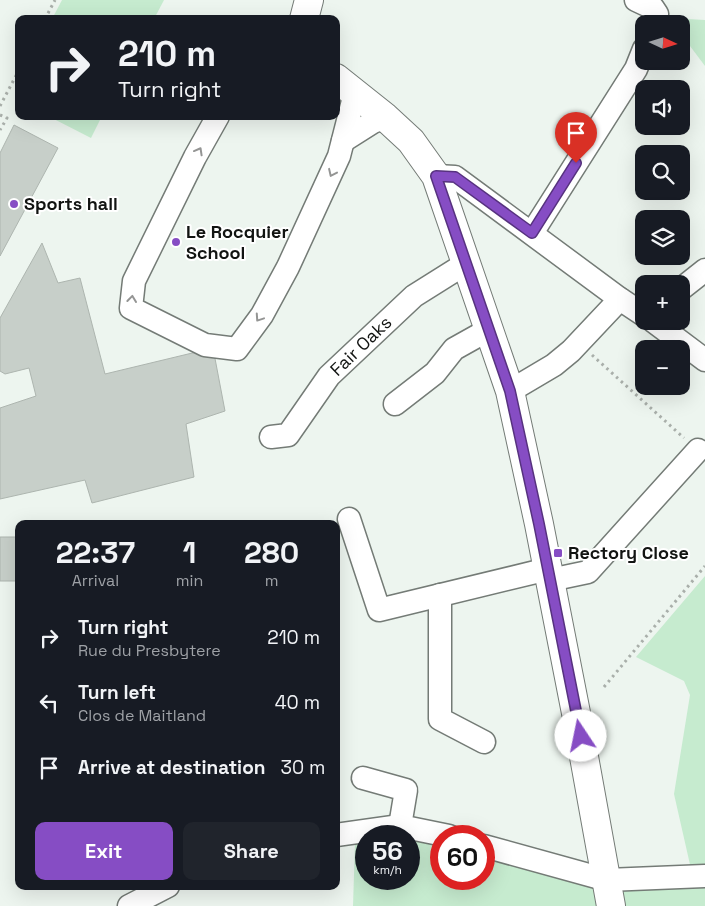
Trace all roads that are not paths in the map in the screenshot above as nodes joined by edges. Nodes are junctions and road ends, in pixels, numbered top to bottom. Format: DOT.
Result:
graph roads {
  1 [pos="309,0"];
  2 [pos="636,0"];
  3 [pos="305,15"];
  4 [pos="657,15"];
  5 [pos="635,70"];
  6 [pos="345,85"];
  7 [pos="385,117"];
  8 [pos="216,120"];
  9 [pos="343,141"];
  10 [pos="436,176"];
  11 [pos="532,233"];
  12 [pos="465,264"];
  13 [pos="705,270"];
  14 [pos="690,281"];
  15 [pos="620,299"];
  16 [pos="635,309"];
  17 [pos="488,330"];
  18 [pos="665,330"];
  19 [pos="705,360"];
  20 [pos="510,391"];
  21 [pos="395,404"];
  22 [pos="271,437"];
  23 [pos="698,450"];
  24 [pos="349,519"];
  25 [pos="549,574"];
  26 [pos="440,595"];
  27 [pos="484,742"];
  28 [pos="363,778"];
  29 [pos="400,825"];
  30 [pos="355,832"];
  31 [pos="340,834"];
  32 [pos="495,850"];
  33 [pos="705,876"];
  34 [pos="160,890"];
  35 [pos="609,893"];
  36 [pos="128,906"];
  1 -- 3 [label="main road"];
  2 -- 4 [label="street"];
  5 -- 11 [label="street"];
  6 -- 7 [label="main road"];
  6 -- 9 [label="street"];
  7 -- 9 [label="street"];
  7 -- 10 [label="main road"];
  9 -- 8 [label="street, one-way"];
  10 -- 11 [label="street"];
  10 -- 12 [label="main road"];
  11 -- 15 [label="street"];
  12 -- 17 [label="main road"];
  12 -- 22 [label="street, Fair Oaks"];
  13 -- 14 [label="street"];
  15 -- 16 [label="street"];
  15 -- 20 [label="street"];
  17 -- 20 [label="main road"];
  17 -- 21 [label="street"];
  18 -- 19 [label="street"];
  20 -- 25 [label="main road"];
  23 -- 25 [label="street"];
  24 -- 26 [label="street"];
  25 -- 26 [label="street"];
  25 -- 35 [label="main road"];
  26 -- 27 [label="street"];
  28 -- 29 [label="street"];
  30 -- 31 [label="street"];
  32 -- 35 [label="street"];
  33 -- 35 [label="street"];
  34 -- 36 [label="street"];
}
